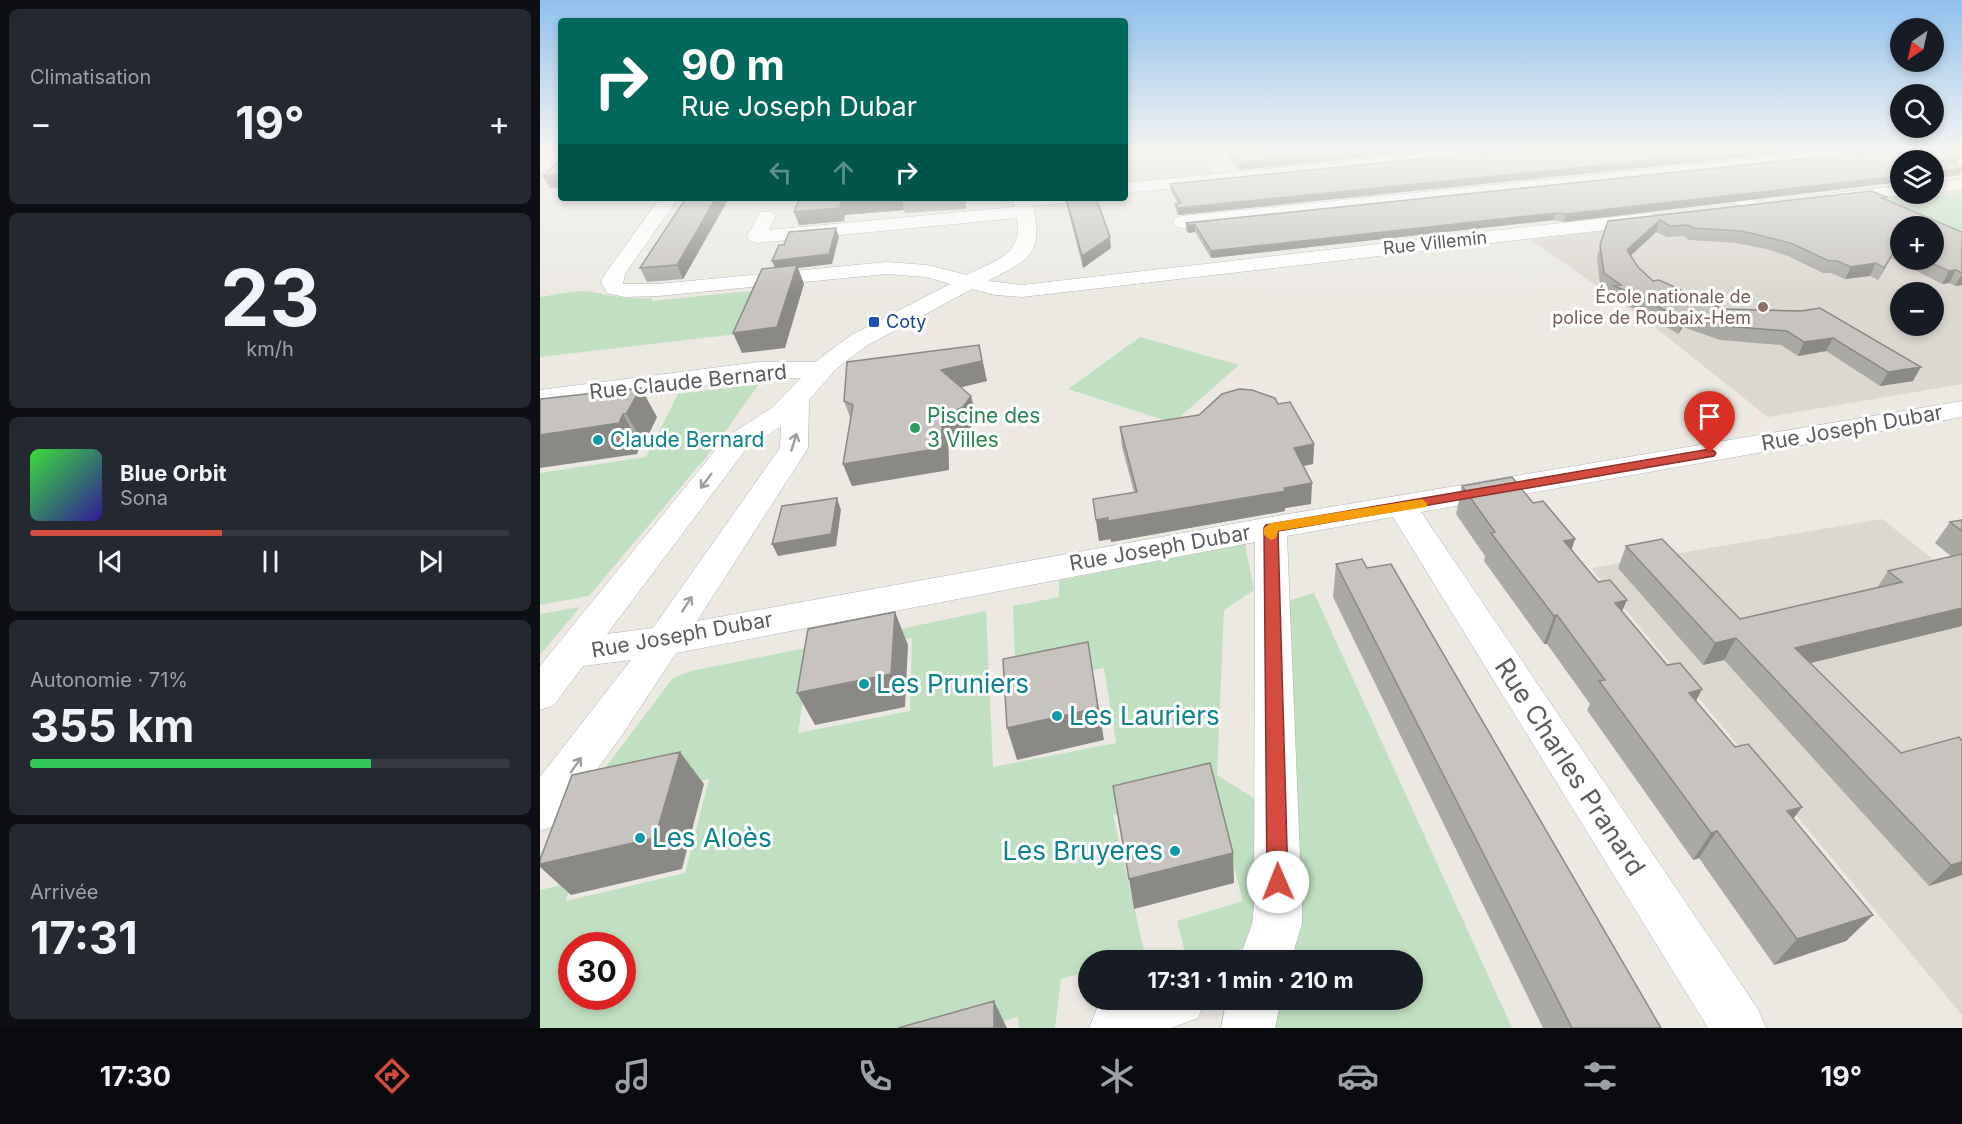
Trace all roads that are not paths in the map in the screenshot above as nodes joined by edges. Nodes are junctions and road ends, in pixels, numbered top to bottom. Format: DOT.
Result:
graph roads {
  1 [pos="1322,199"];
  2 [pos="1398,199"];
  3 [pos="1487,199"];
  4 [pos="1738,199"];
  5 [pos="1828,199"];
  6 [pos="667,201"];
  7 [pos="1044,201"];
  8 [pos="1810,201"];
  9 [pos="1023,204"];
  10 [pos="1775,204"];
  11 [pos="1496,205"];
  12 [pos="1329,206"];
  13 [pos="1754,207"];
  14 [pos="1718,211"];
  15 [pos="766,216"];
  16 [pos="1671,217"];
  17 [pos="1515,219"];
  18 [pos="1343,221"];
  19 [pos="1182,222"];
  20 [pos="1534,233"];
  21 [pos="970,281"];
  22 [pos="821,370"];
  23 [pos="548,398"];
  24 [pos="796,401"];
  25 [pos="1962,409"];
  26 [pos="1402,507"];
  27 [pos="1271,528"];
  28 [pos="663,641"];
  29 [pos="572,653"];
  30 [pos="540,694"];
  31 [pos="540,811"];
  32 [pos="1268,950"];
  33 [pos="1142,1010"];
  34 [pos="1252,1010"];
  35 [pos="1116,1028"];
  36 [pos="1248,1028"];
  37 [pos="1739,1028"];
  1 -- 12 [label="street"];
  2 -- 12 [label="street"];
  3 -- 11 [label="street"];
  4 -- 13 [label="street"];
  5 -- 8 [label="street"];
  6 -- 21 [label="street, Rue Villemin"];
  7 -- 9 [label="street"];
  9 -- 15 [label="street"];
  9 -- 21 [label="street"];
  10 -- 13 [label="street"];
  12 -- 18 [label="street"];
  12 -- 19 [label="street"];
  13 -- 14 [label="street"];
  16 -- 20 [label="street, Rue Villemin"];
  17 -- 20 [label="street"];
  20 -- 21 [label="street, Rue Villemin"];
  21 -- 22 [label="street"];
  22 -- 23 [label="street, Rue Claude Bernard"];
  22 -- 24 [label="street"];
  28 -- 24 [label="street, one-way"];
  24 -- 29 [label="street, one-way"];
  25 -- 26 [label="street, Rue Joseph Dubar"];
  26 -- 27 [label="street, Rue Joseph Dubar"];
  26 -- 37 [label="street, Rue Charles Pranard"];
  27 -- 28 [label="street, Rue Joseph Dubar"];
  27 -- 32 [label="street"];
  28 -- 29 [label="street, Rue Joseph Dubar"];
  31 -- 28 [label="street, one-way"];
  29 -- 30 [label="street"];
  33 -- 35 [label="street"];
  34 -- 36 [label="street"];
}
